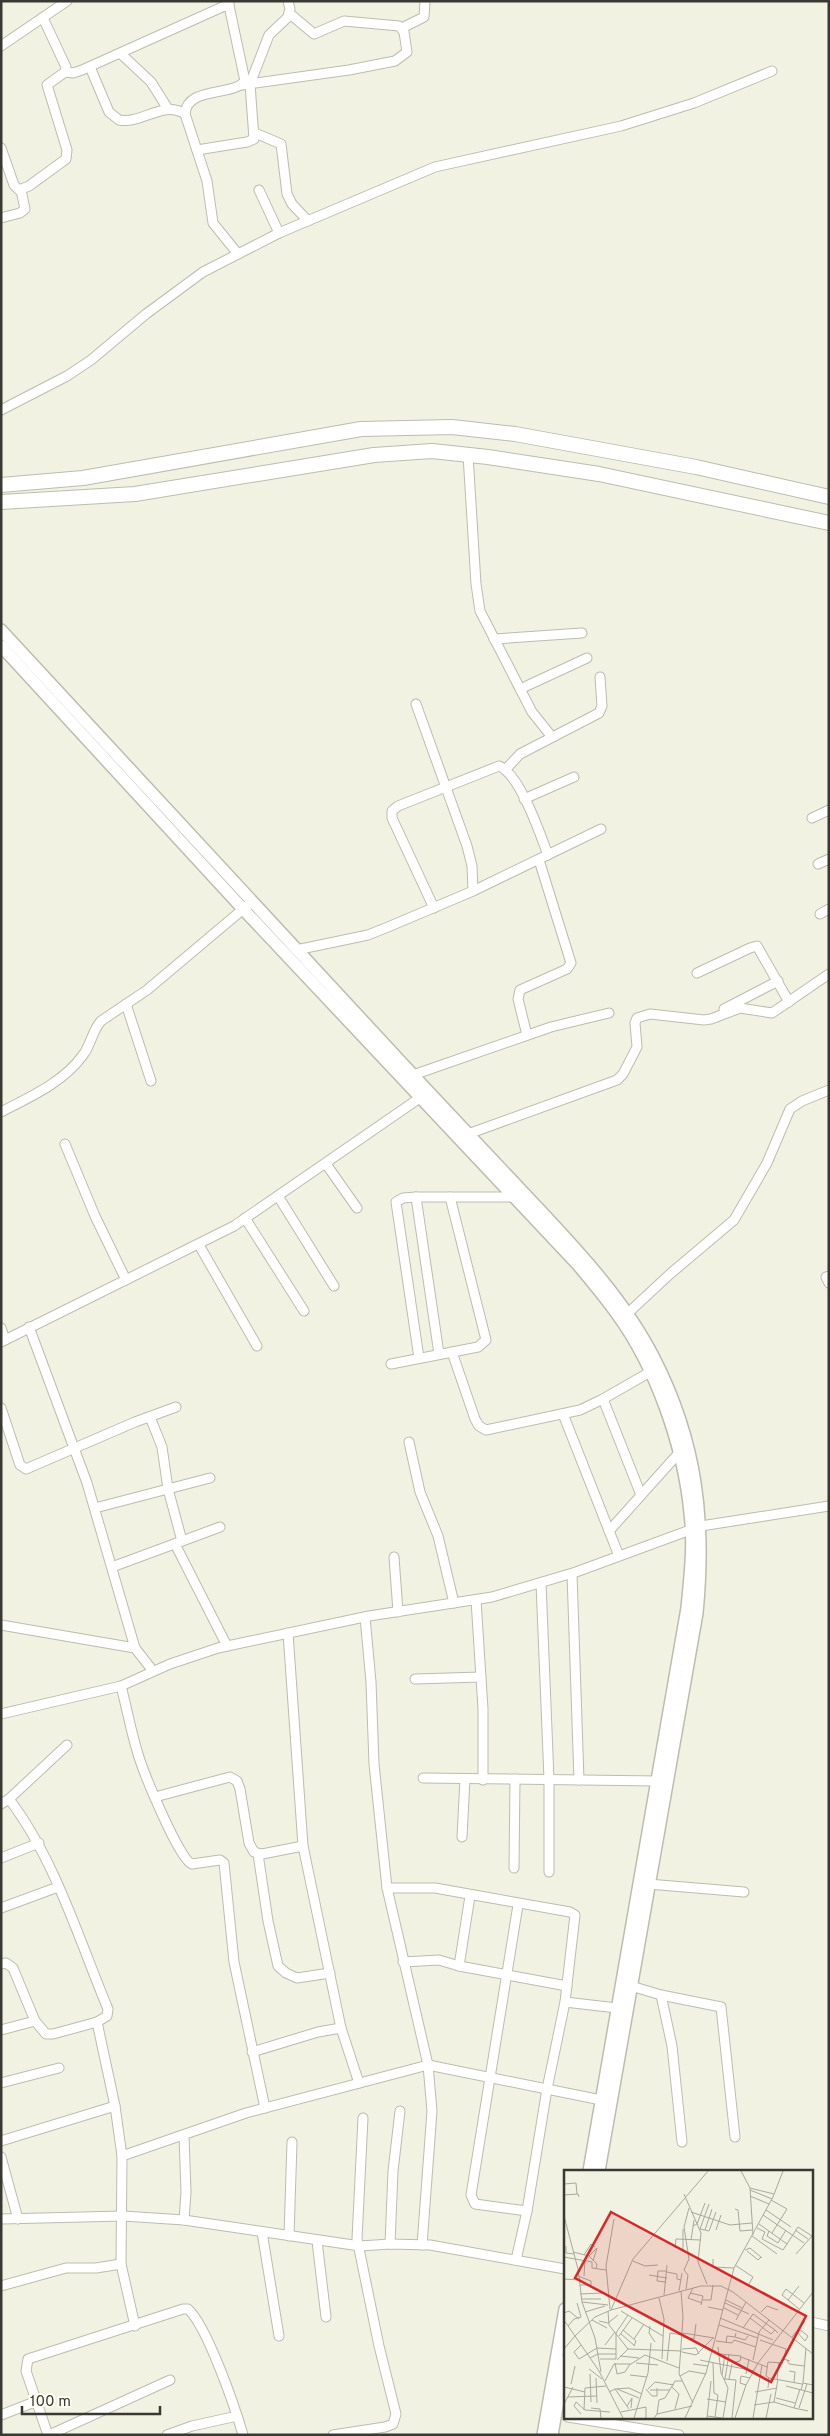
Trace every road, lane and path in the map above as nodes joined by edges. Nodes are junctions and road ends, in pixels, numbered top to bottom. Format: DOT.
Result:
graph roads {
  1 [pos="67,1"];
  2 [pos="288,1"];
  3 [pos="425,1"];
  4 [pos="229,3"];
  5 [pos="289,14"];
  6 [pos="43,18"];
  7 [pos="402,28"];
  8 [pos="2,44"];
  9 [pos="120,53"];
  10 [pos="90,67"];
  11 [pos="772,71"];
  12 [pos="65,72"];
  13 [pos="246,84"];
  14 [pos="168,109"];
  15 [pos="185,114"];
  16 [pos="255,133"];
  17 [pos="1,148"];
  18 [pos="197,150"];
  19 [pos="21,190"];
  20 [pos="259,190"];
  21 [pos="1,218"];
  22 [pos="308,221"];
  23 [pos="278,233"];
  24 [pos="238,254"];
  25 [pos="1,410"];
  26 [pos="468,455"];
  27 [pos="1,485"];
  28 [pos="829,497"];
  29 [pos="1,502"];
  30 [pos="829,523"];
  31 [pos="1,630"];
  32 [pos="582,632"];
  33 [pos="494,640"];
  34 [pos="1,646"];
  35 [pos="587,658"];
  36 [pos="600,677"];
  37 [pos="520,689"];
  38 [pos="416,704"];
  39 [pos="552,737"];
  40 [pos="506,769"];
  41 [pos="574,776"];
  42 [pos="447,786"];
  43 [pos="524,799"];
  44 [pos="829,810"];
  45 [pos="812,818"];
  46 [pos="601,829"];
  47 [pos="548,855"];
  48 [pos="829,859"];
  49 [pos="539,860"];
  50 [pos="818,864"];
  51 [pos="473,891"];
  52 [pos="248,906"];
  53 [pos="434,908"];
  54 [pos="829,909"];
  55 [pos="820,914"];
  56 [pos="296,950"];
  57 [pos="697,973"];
  58 [pos="829,974"];
  59 [pos="778,980"];
  60 [pos="789,1002"];
  61 [pos="126,1004"];
  62 [pos="609,1013"];
  63 [pos="704,1020"];
  64 [pos="527,1035"];
  65 [pos="413,1075"];
  66 [pos="151,1081"];
  67 [pos="829,1090"];
  68 [pos="425,1094"];
  69 [pos="1,1112"];
  70 [pos="468,1134"];
  71 [pos="65,1144"];
  72 [pos="326,1164"];
  73 [pos="278,1196"];
  74 [pos="513,1196"];
  75 [pos="416,1197"];
  76 [pos="450,1197"];
  77 [pos="357,1208"];
  78 [pos="245,1218"];
  79 [pos="199,1244"];
  80 [pos="829,1276"];
  81 [pos="126,1280"];
  82 [pos="829,1283"];
  83 [pos="334,1286"];
  84 [pos="304,1312"];
  85 [pos="628,1314"];
  86 [pos="29,1327"];
  87 [pos="1,1328"];
  88 [pos="3,1341"];
  89 [pos="257,1346"];
  90 [pos="452,1352"];
  91 [pos="439,1354"];
  92 [pos="419,1358"];
  93 [pos="391,1364"];
  94 [pos="650,1372"];
  95 [pos="603,1399"];
  96 [pos="176,1407"];
  97 [pos="1,1408"];
  98 [pos="563,1414"];
  99 [pos="150,1417"];
  100 [pos="409,1442"];
  101 [pos="75,1448"];
  102 [pos="678,1454"];
  103 [pos="210,1478"];
  104 [pos="168,1489"];
  105 [pos="641,1494"];
  106 [pos="829,1506"];
  107 [pos="95,1508"];
  108 [pos="220,1527"];
  109 [pos="696,1527"];
  110 [pos="609,1531"];
  111 [pos="178,1542"];
  112 [pos="619,1556"];
  113 [pos="394,1557"];
  114 [pos="112,1567"];
  115 [pos="572,1574"];
  116 [pos="541,1583"];
  117 [pos="476,1600"];
  118 [pos="454,1603"];
  119 [pos="398,1612"];
  120 [pos="364,1617"];
  121 [pos="1,1624"];
  122 [pos="288,1633"];
  123 [pos="227,1646"];
  124 [pos="135,1648"];
  125 [pos="153,1672"];
  126 [pos="481,1677"];
  127 [pos="415,1679"];
  128 [pos="121,1686"];
  129 [pos="1,1714"];
  130 [pos="66,1745"];
  131 [pos="423,1778"];
  132 [pos="465,1779"];
  133 [pos="514,1779"];
  134 [pos="549,1779"];
  135 [pos="483,1780"];
  136 [pos="579,1780"];
  137 [pos="657,1781"];
  138 [pos="155,1797"];
  139 [pos="5,1802"];
  140 [pos="462,1837"];
  141 [pos="39,1843"];
  142 [pos="303,1846"];
  143 [pos="258,1854"];
  144 [pos="1,1858"];
  145 [pos="514,1868"];
  146 [pos="549,1872"];
  147 [pos="648,1884"];
  148 [pos="58,1887"];
  149 [pos="387,1888"];
  150 [pos="744,1892"];
  151 [pos="470,1896"];
  152 [pos="518,1905"];
  153 [pos="1,1908"];
  154 [pos="403,1962"];
  155 [pos="1,1964"];
  156 [pos="459,1966"];
  157 [pos="330,1973"];
  158 [pos="507,1975"];
  159 [pos="567,1986"];
  160 [pos="631,1986"];
  161 [pos="661,1995"];
  162 [pos="565,2002"];
  163 [pos="617,2008"];
  164 [pos="35,2021"];
  165 [pos="98,2022"];
  166 [pos="341,2028"];
  167 [pos="1,2030"];
  168 [pos="252,2052"];
  169 [pos="428,2065"];
  170 [pos="59,2068"];
  171 [pos="490,2078"];
  172 [pos="1,2083"];
  173 [pos="359,2083"];
  174 [pos="546,2089"];
  175 [pos="602,2100"];
  176 [pos="115,2106"];
  177 [pos="265,2108"];
  178 [pos="400,2111"];
  179 [pos="362,2118"];
  180 [pos="184,2136"];
  181 [pos="735,2137"];
  182 [pos="1,2141"];
  183 [pos="292,2142"];
  184 [pos="682,2142"];
  185 [pos="122,2156"];
  186 [pos="1,2157"];
  187 [pos="589,2170"];
  188 [pos="599,2170"];
  189 [pos="527,2211"];
  190 [pos="123,2216"];
  191 [pos="1,2219"];
  192 [pos="18,2219"];
  193 [pos="184,2220"];
  194 [pos="262,2232"];
  195 [pos="289,2236"];
  196 [pos="317,2241"];
  197 [pos="390,2244"];
  198 [pos="422,2245"];
  199 [pos="360,2246"];
  200 [pos="516,2260"];
  201 [pos="120,2264"];
  202 [pos="564,2269"];
  203 [pos="1,2286"];
  204 [pos="326,2317"];
  205 [pos="812,2322"];
  206 [pos="135,2326"];
  207 [pos="829,2326"];
  208 [pos="564,2327"];
  209 [pos="279,2336"];
  210 [pos="564,2370"];
  211 [pos="170,2380"];
  212 [pos="36,2401"];
  213 [pos="1,2415"];
  214 [pos="237,2416"];
  215 [pos="559,2416"];
  216 [pos="569,2418"];
  217 [pos="626,2430"];
  218 [pos="376,2432"];
  219 [pos="667,2434"];
  220 [pos="48,2435"];
  221 [pos="167,2435"];
  222 [pos="243,2435"];
  223 [pos="334,2435"];
  224 [pos="542,2435"];
  225 [pos="552,2435"];
  226 [pos="679,2435"];
  1 -- 6 [label="street"];
  2 -- 5 [label="street"];
  3 -- 7 [label="street"];
  4 -- 9 [label="street"];
  4 -- 13 [label="street"];
  5 -- 7 [label="street"];
  5 -- 13 [label="street"];
  6 -- 8 [label="street"];
  6 -- 12 [label="street"];
  7 -- 13 [label="street"];
  9 -- 10 [label="street"];
  9 -- 14 [label="street"];
  10 -- 12 [label="street"];
  10 -- 14 [label="street"];
  11 -- 22 [label="street"];
  12 -- 19 [label="street"];
  13 -- 15 [label="street"];
  13 -- 16 [label="street"];
  14 -- 15 [label="street"];
  15 -- 18 [label="street"];
  16 -- 18 [label="street"];
  16 -- 22 [label="street"];
  17 -- 19 [label="street"];
  18 -- 24 [label="street"];
  19 -- 21 [label="street"];
  20 -- 23 [label="street"];
  22 -- 23 [label="street"];
  23 -- 24 [label="street"];
  24 -- 25 [label="street"];
  26 -- 29 [label="highway"];
  26 -- 30 [label="highway"];
  26 -- 33 [label="street"];
  27 -- 28 [label="highway"];
  31 -- 52 [label="main road"];
  32 -- 33 [label="street"];
  33 -- 37 [label="street"];
  34 -- 52 [label="main road"];
  35 -- 37 [label="street"];
  36 -- 39 [label="street"];
  37 -- 39 [label="street"];
  38 -- 42 [label="street"];
  39 -- 40 [label="street"];
  40 -- 42 [label="street"];
  40 -- 43 [label="street"];
  41 -- 43 [label="street"];
  42 -- 51 [label="street"];
  42 -- 53 [label="street"];
  43 -- 47 [label="street"];
  44 -- 45 [label="street"];
  46 -- 47 [label="street"];
  47 -- 49 [label="street"];
  48 -- 50 [label="street"];
  49 -- 51 [label="street"];
  49 -- 64 [label="street"];
  51 -- 53 [label="street"];
  52 -- 56 [label="main road"];
  52 -- 61 [label="street"];
  52 -- 68 [label="main road"];
  53 -- 56 [label="street"];
  54 -- 55 [label="street"];
  56 -- 65 [label="main road"];
  57 -- 59 [label="street"];
  58 -- 60 [label="street"];
  59 -- 60 [label="street"];
  59 -- 63 [label="street"];
  60 -- 63 [label="street"];
  61 -- 66 [label="street"];
  61 -- 69 [label="street"];
  62 -- 64 [label="street"];
  63 -- 70 [label="street"];
  64 -- 65 [label="street"];
  65 -- 68 [label="main road"];
  67 -- 85 [label="street"];
  68 -- 70 [label="main road"];
  68 -- 72 [label="street"];
  68 -- 74 [label="main road"];
  70 -- 85 [label="main road"];
  71 -- 81 [label="street"];
  72 -- 73 [label="street"];
  72 -- 77 [label="street"];
  73 -- 78 [label="street"];
  73 -- 83 [label="street"];
  74 -- 76 [label="street"];
  74 -- 94 [label="main road"];
  75 -- 76 [label="street"];
  75 -- 91 [label="street"];
  75 -- 92 [label="street"];
  76 -- 90 [label="street"];
  78 -- 79 [label="street"];
  78 -- 84 [label="street"];
  79 -- 81 [label="street"];
  79 -- 89 [label="street"];
  80 -- 82 [label="street"];
  81 -- 86 [label="street"];
  85 -- 109 [label="main road"];
  86 -- 88 [label="street"];
  86 -- 101 [label="street"];
  87 -- 88 [label="street"];
  90 -- 91 [label="street"];
  90 -- 98 [label="street"];
  91 -- 92 [label="street"];
  92 -- 93 [label="street"];
  94 -- 95 [label="street"];
  94 -- 102 [label="main road"];
  95 -- 98 [label="street"];
  95 -- 105 [label="street"];
  96 -- 99 [label="street"];
  97 -- 101 [label="street"];
  98 -- 110 [label="street"];
  99 -- 101 [label="street"];
  99 -- 104 [label="street"];
  100 -- 118 [label="street"];
  101 -- 107 [label="street"];
  102 -- 105 [label="street"];
  102 -- 109 [label="main road"];
  103 -- 104 [label="street"];
  104 -- 107 [label="street"];
  104 -- 111 [label="street"];
  105 -- 110 [label="street"];
  106 -- 109 [label="street"];
  107 -- 114 [label="street"];
  108 -- 111 [label="street"];
  109 -- 112 [label="street"];
  109 -- 137 [label="main road"];
  109 -- 147 [label="main road"];
  110 -- 112 [label="street"];
  111 -- 114 [label="street"];
  111 -- 123 [label="street"];
  112 -- 115 [label="street"];
  113 -- 119 [label="street"];
  114 -- 124 [label="street"];
  115 -- 116 [label="street"];
  115 -- 136 [label="street"];
  116 -- 117 [label="street"];
  116 -- 134 [label="street"];
  117 -- 118 [label="street"];
  117 -- 126 [label="street"];
  118 -- 119 [label="street"];
  119 -- 120 [label="street"];
  120 -- 122 [label="street"];
  120 -- 149 [label="street"];
  121 -- 124 [label="street"];
  122 -- 123 [label="street"];
  122 -- 142 [label="street"];
  123 -- 125 [label="street"];
  124 -- 125 [label="street"];
  125 -- 128 [label="street"];
  126 -- 127 [label="street"];
  126 -- 135 [label="street"];
  128 -- 129 [label="street"];
  128 -- 138 [label="street"];
  130 -- 139 [label="street"];
  131 -- 132 [label="street"];
  132 -- 135 [label="street"];
  132 -- 140 [label="street"];
  133 -- 134 [label="street"];
  133 -- 135 [label="street"];
  133 -- 145 [label="street"];
  134 -- 136 [label="street"];
  134 -- 146 [label="street"];
  136 -- 137 [label="street"];
  137 -- 163 [label="main road"];
  138 -- 143 [label="street"];
  138 -- 168 [label="street"];
  139 -- 141 [label="street"];
  141 -- 144 [label="street"];
  141 -- 148 [label="street"];
  142 -- 143 [label="street"];
  142 -- 157 [label="street"];
  143 -- 157 [label="street"];
  147 -- 150 [label="street"];
  147 -- 160 [label="main road"];
  148 -- 153 [label="street"];
  148 -- 165 [label="street"];
  149 -- 151 [label="street"];
  149 -- 154 [label="street"];
  151 -- 152 [label="street"];
  151 -- 156 [label="street"];
  152 -- 158 [label="street"];
  152 -- 159 [label="street"];
  154 -- 156 [label="street"];
  154 -- 169 [label="street"];
  155 -- 164 [label="street"];
  156 -- 158 [label="street"];
  157 -- 166 [label="street"];
  158 -- 159 [label="street"];
  158 -- 171 [label="street"];
  159 -- 162 [label="street"];
  160 -- 161 [label="street"];
  160 -- 188 [label="main road"];
  161 -- 181 [label="street"];
  161 -- 184 [label="street"];
  162 -- 163 [label="street"];
  162 -- 174 [label="street"];
  163 -- 175 [label="main road"];
  164 -- 165 [label="street"];
  164 -- 167 [label="street"];
  165 -- 176 [label="street"];
  166 -- 168 [label="street"];
  166 -- 173 [label="street"];
  168 -- 177 [label="street"];
  169 -- 171 [label="street"];
  169 -- 173 [label="street"];
  169 -- 198 [label="street"];
  170 -- 172 [label="street"];
  171 -- 174 [label="street"];
  171 -- 189 [label="street"];
  173 -- 177 [label="street"];
  174 -- 175 [label="street"];
  174 -- 189 [label="street"];
  175 -- 187 [label="main road"];
  176 -- 182 [label="street"];
  176 -- 185 [label="street"];
  177 -- 180 [label="street"];
  178 -- 197 [label="street"];
  179 -- 199 [label="street"];
  180 -- 185 [label="street"];
  180 -- 193 [label="street"];
  183 -- 195 [label="street"];
  185 -- 190 [label="street"];
  186 -- 192 [label="street"];
  189 -- 200 [label="street"];
  190 -- 192 [label="street"];
  190 -- 193 [label="street"];
  190 -- 201 [label="street"];
  191 -- 192 [label="street"];
  193 -- 194 [label="street"];
  194 -- 195 [label="street"];
  194 -- 209 [label="street"];
  195 -- 196 [label="street"];
  196 -- 199 [label="street"];
  196 -- 204 [label="street"];
  197 -- 198 [label="street"];
  197 -- 199 [label="street"];
  198 -- 200 [label="street"];
  199 -- 218 [label="street"];
  200 -- 202 [label="street"];
  201 -- 203 [label="street"];
  201 -- 206 [label="street"];
  205 -- 207 [label="street"];
  206 -- 212 [label="street"];
  206 -- 214 [label="street"];
  208 -- 215 [label="main road"];
  210 -- 215 [label="main road"];
  211 -- 220 [label="street"];
  212 -- 213 [label="street"];
  212 -- 220 [label="street"];
  214 -- 221 [label="street"];
  214 -- 222 [label="street"];
  215 -- 224 [label="main road"];
  215 -- 225 [label="main road"];
  216 -- 217 [label="street"];
  217 -- 219 [label="street"];
  218 -- 223 [label="street"];
  219 -- 226 [label="street"];
}
